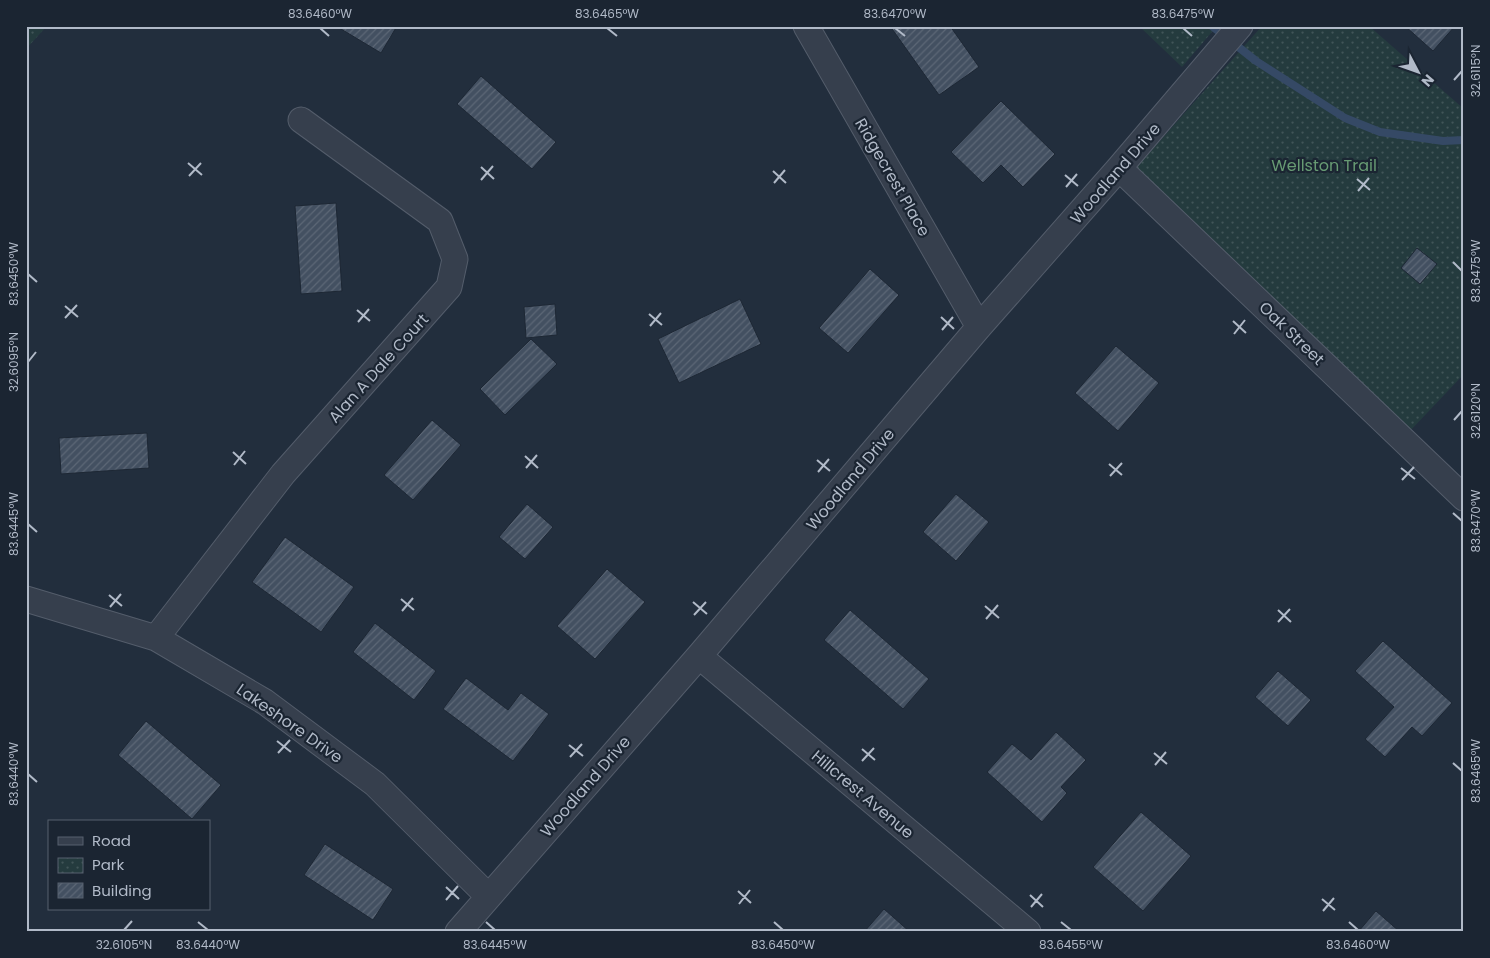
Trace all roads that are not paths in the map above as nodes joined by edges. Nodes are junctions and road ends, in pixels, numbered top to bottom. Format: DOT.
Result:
graph roads {
  1 [pos="806,26"];
  2 [pos="1240,26"];
  3 [pos="301,120"];
  4 [pos="1119,168"];
  5 [pos="979,327"];
  6 [pos="1464,498"];
  7 [pos="26,599"];
  8 [pos="156,638"];
  9 [pos="699,656"];
  10 [pos="488,896"];
  11 [pos="458,932"];
  12 [pos="1028,932"];
  1 -- 5 [label="street, Ridgecrest Place"];
  2 -- 4 [label="street, Woodland Drive"];
  3 -- 8 [label="street, Alan A Dale Court"];
  4 -- 5 [label="street, Woodland Drive"];
  4 -- 6 [label="street, Oak Street"];
  5 -- 9 [label="street, Woodland Drive"];
  7 -- 8 [label="street, Lakeshore Drive"];
  8 -- 10 [label="street, Lakeshore Drive"];
  9 -- 10 [label="street, Woodland Drive"];
  9 -- 12 [label="street, Hillcrest Avenue"];
  10 -- 11 [label="street, Woodland Drive"];
}
